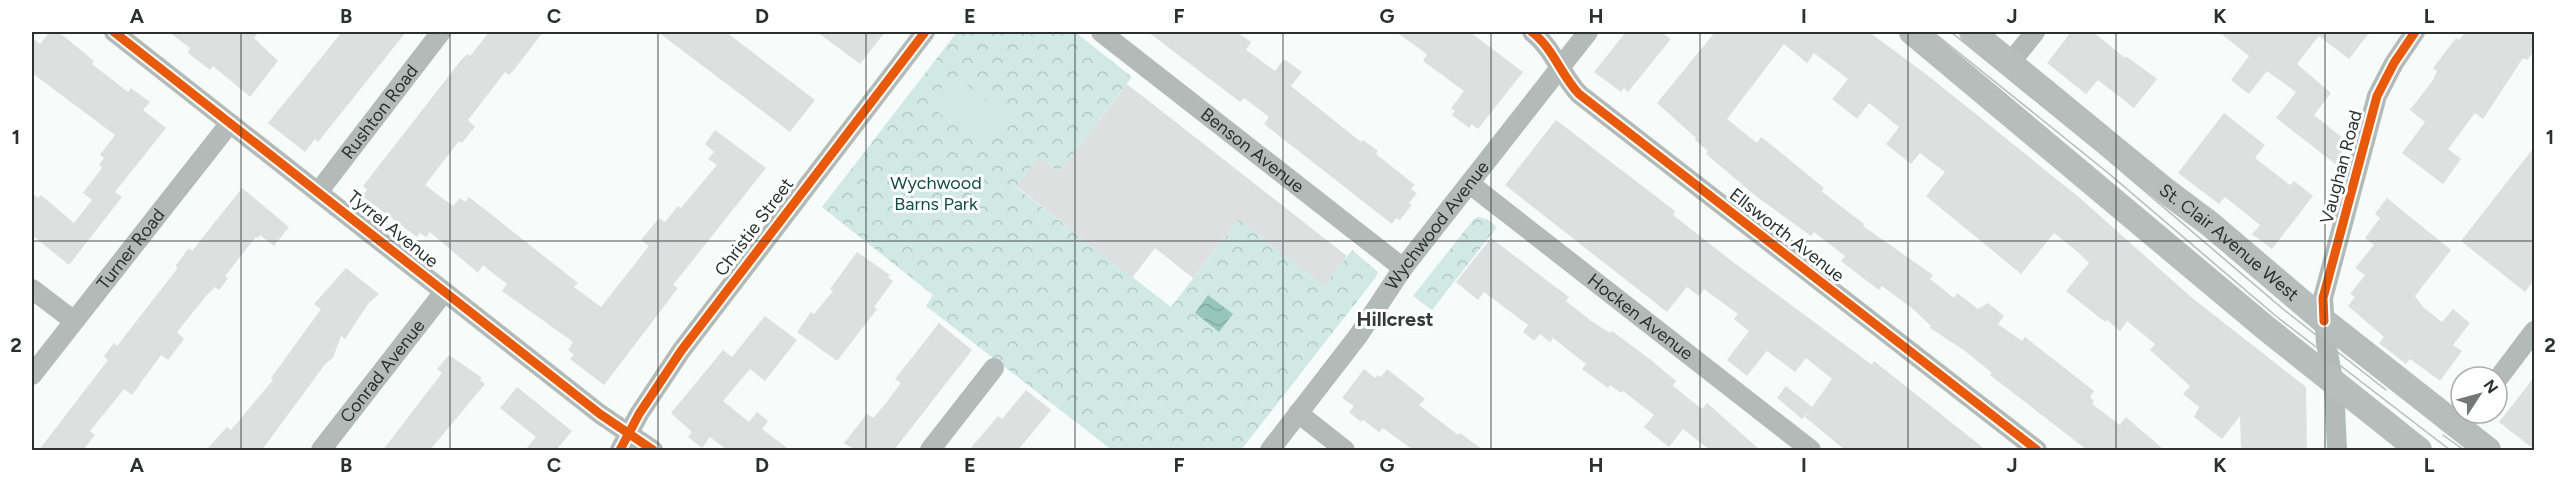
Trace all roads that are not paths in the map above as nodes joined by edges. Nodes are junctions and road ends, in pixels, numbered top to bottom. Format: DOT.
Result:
graph roads {
  1 [pos="114,32"];
  2 [pos="441,32"];
  3 [pos="925,32"];
  4 [pos="1101,32"];
  5 [pos="1532,32"];
  6 [pos="1588,32"];
  7 [pos="1912,32"];
  8 [pos="1972,32"];
  9 [pos="2035,32"];
  10 [pos="2415,32"];
  11 [pos="2010,63"];
  12 [pos="1559,69"];
  13 [pos="230,123"];
  14 [pos="1470,184"];
  15 [pos="320,191"];
  16 [pos="1403,268"];
  17 [pos="32,289"];
  18 [pos="444,292"];
  19 [pos="74,321"];
  20 [pos="2324,321"];
  21 [pos="2535,331"];
  22 [pos="2509,365"];
  23 [pos="994,368"];
  24 [pos="32,375"];
  25 [pos="2334,384"];
  26 [pos="2449,410"];
  27 [pos="1298,414"];
  28 [pos="2468,425"];
  29 [pos="625,442"];
  30 [pos="321,450"];
  31 [pos="653,450"];
  32 [pos="930,450"];
  33 [pos="1270,450"];
  34 [pos="1345,450"];
  35 [pos="1811,450"];
  36 [pos="2037,450"];
  37 [pos="2337,450"];
  38 [pos="2420,450"];
  39 [pos="2488,450"];
  1 -- 13 [label="street, Tyrrel Avenue"];
  2 -- 15 [label="street, Rushton Road"];
  3 -- 29 [label="street, Christie Street"];
  4 -- 16 [label="street, Benson Avenue"];
  5 -- 12 [label="street, Ellsworth Avenue"];
  6 -- 12 [label="street, Wychwood Avenue"];
  7 -- 25 [label="main road"];
  8 -- 11 [label="main road, St. Clair Avenue West"];
  9 -- 11 [label="street"];
  10 -- 20 [label="street, Vaughan Road"];
  11 -- 20 [label="main road, St. Clair Avenue West"];
  12 -- 14 [label="street, Wychwood Avenue"];
  12 -- 36 [label="street, Ellsworth Avenue"];
  13 -- 15 [label="street, Tyrrel Avenue"];
  13 -- 19 [label="street, Turner Road"];
  14 -- 16 [label="street, Wychwood Avenue"];
  14 -- 35 [label="street, Hocken Avenue"];
  15 -- 18 [label="street, Tyrrel Avenue"];
  16 -- 27 [label="street, Wychwood Avenue"];
  17 -- 19 [label="street"];
  18 -- 29 [label="street, Tyrrel Avenue"];
  18 -- 30 [label="street, Conrad Avenue"];
  19 -- 24 [label="street, Turner Road"];
  20 -- 25 [label="street, Vaughan Road"];
  20 -- 26 [label="main road, St. Clair Avenue West"];
  21 -- 22 [label="street"];
  23 -- 32 [label="street"];
  25 -- 37 [label="street, Vaughan Road"];
  25 -- 38 [label="main road"];
  27 -- 33 [label="street, Wychwood Avenue"];
  27 -- 34 [label="street"];
  28 -- 39 [label="main road, St. Clair Avenue West"];
  29 -- 31 [label="street, Tyrrel Avenue"];
}
